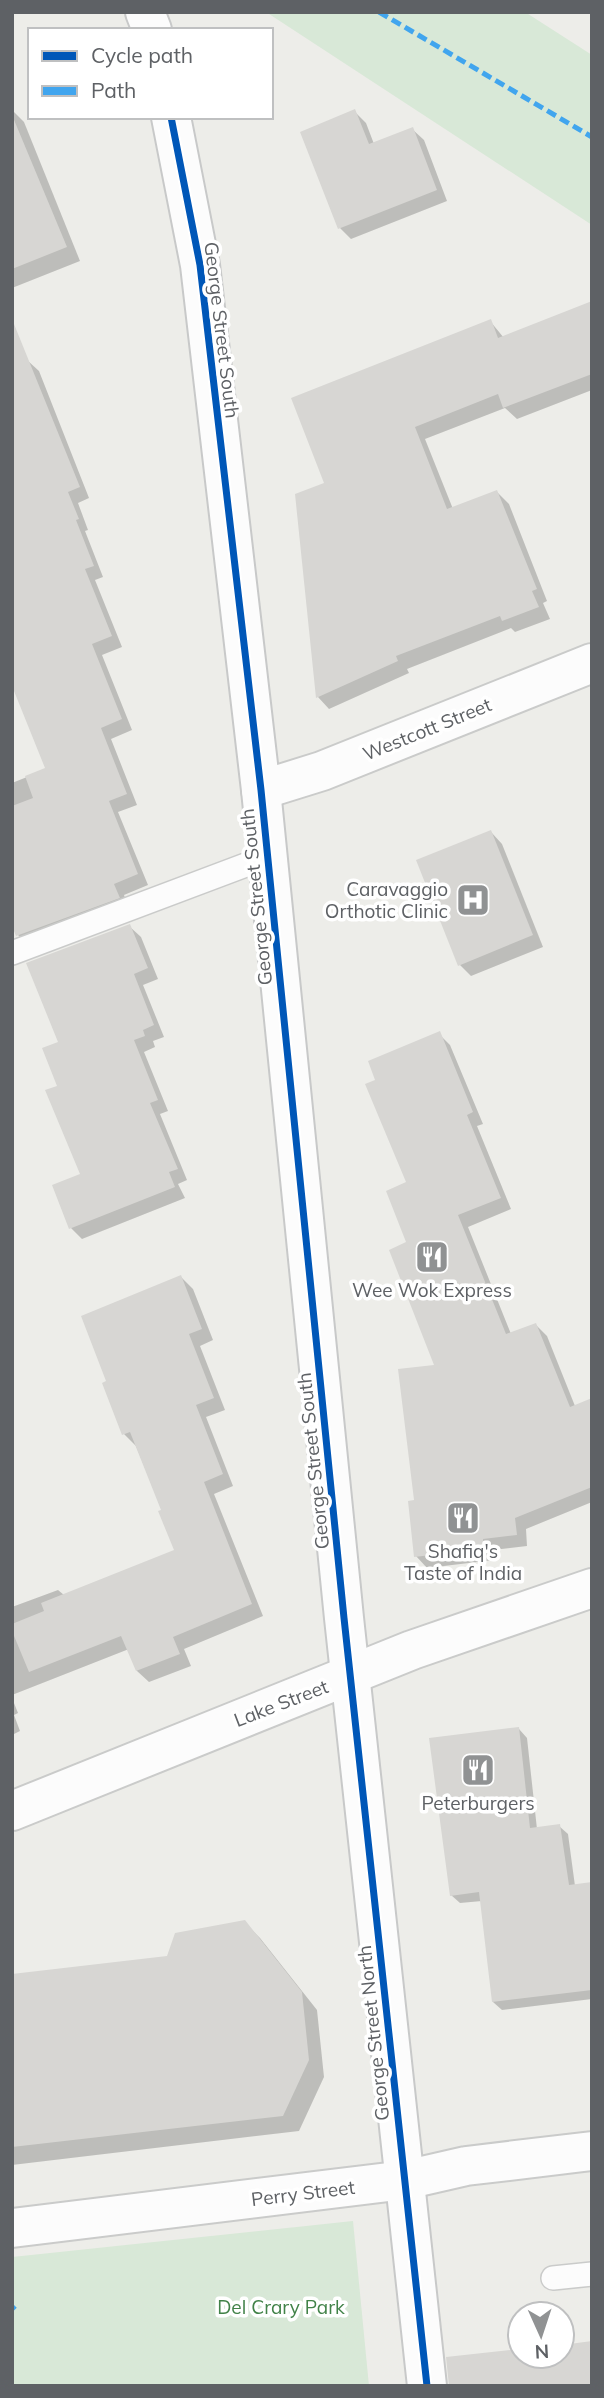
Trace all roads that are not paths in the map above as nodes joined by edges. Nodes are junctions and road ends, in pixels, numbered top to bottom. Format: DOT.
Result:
graph roads {
  1 [pos="172,119"];
  2 [pos="592,663"];
  3 [pos="261,790"];
  4 [pos="267,857"];
  5 [pos="12,953"];
  6 [pos="592,1588"];
  7 [pos="350,1676"];
  8 [pos="12,1811"];
  9 [pos="592,2151"];
  10 [pos="405,2180"];
  11 [pos="12,2228"];
  12 [pos="592,2274"];
  13 [pos="553,2278"];
  14 [pos="427,2386"];
  1 -- 3 [label="main road, George Street South"];
  2 -- 3 [label="main road, Westcott Street"];
  3 -- 4 [label="main road, George Street South"];
  4 -- 5 [label="lane"];
  4 -- 7 [label="main road, George Street South"];
  6 -- 7 [label="main road, Lake Street"];
  7 -- 8 [label="main road, Lake Street"];
  7 -- 10 [label="main road, George Street North"];
  9 -- 10 [label="main road, Perry Street"];
  10 -- 11 [label="main road, Perry Street"];
  10 -- 14 [label="main road, George Street North"];
  12 -- 13 [label="lane"];
}
